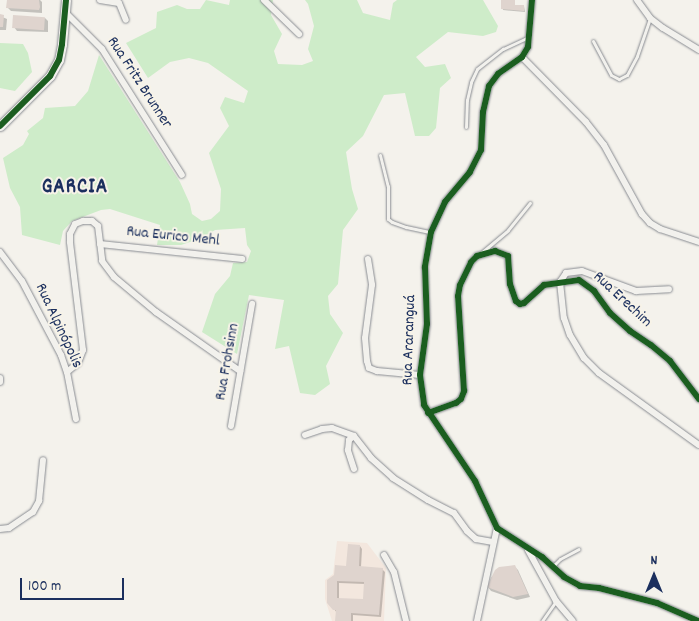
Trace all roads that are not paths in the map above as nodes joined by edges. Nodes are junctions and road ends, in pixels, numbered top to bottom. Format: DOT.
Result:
graph roads {
  1 [pos="66,0"];
  2 [pos="100,0"];
  3 [pos="264,0"];
  4 [pos="532,0"];
  5 [pos="637,0"];
  6 [pos="66,12"];
  7 [pos="650,18"];
  8 [pos="126,20"];
  9 [pos="299,34"];
  10 [pos="530,36"];
  11 [pos="593,41"];
  12 [pos="699,50"];
  13 [pos="522,57"];
  14 [pos="0,126"];
  15 [pos="466,127"];
  16 [pos="380,155"];
  17 [pos="182,175"];
  18 [pos="530,203"];
  19 [pos="430,232"];
  20 [pos="699,242"];
  21 [pos="100,244"];
  22 [pos="0,252"];
  23 [pos="477,256"];
  24 [pos="242,259"];
  25 [pos="368,259"];
  26 [pos="560,282"];
  27 [pos="669,289"];
  28 [pos="252,304"];
  29 [pos="240,370"];
  30 [pos="67,372"];
  31 [pos="420,375"];
  32 [pos="0,378"];
  33 [pos="0,382"];
  34 [pos="699,399"];
  35 [pos="428,413"];
  36 [pos="76,419"];
  37 [pos="230,426"];
  38 [pos="305,435"];
  39 [pos="354,436"];
  40 [pos="699,445"];
  41 [pos="44,460"];
  42 [pos="354,469"];
  43 [pos="497,528"];
  44 [pos="0,529"];
  45 [pos="494,542"];
  46 [pos="526,547"];
  47 [pos="579,549"];
  48 [pos="384,555"];
  49 [pos="552,567"];
  50 [pos="556,601"];
  51 [pos="406,621"];
  52 [pos="477,621"];
  53 [pos="542,621"];
  54 [pos="573,621"];
  55 [pos="698,621"];
  1 -- 6 [label="main road"];
  2 -- 8 [label="street"];
  3 -- 9 [label="street"];
  4 -- 10 [label="street"];
  5 -- 7 [label="street"];
  6 -- 14 [label="main road"];
  6 -- 17 [label="street, Rua Fritz Brunner"];
  7 -- 11 [label="lane"];
  7 -- 12 [label="street"];
  10 -- 13 [label="street"];
  10 -- 15 [label="lane"];
  13 -- 19 [label="street, Rua Araranguá"];
  13 -- 20 [label="street"];
  16 -- 19 [label="lane"];
  18 -- 23 [label="lane"];
  19 -- 31 [label="street, Rua Araranguá"];
  21 -- 24 [label="street, Rua Eurico Mehl"];
  21 -- 29 [label="street"];
  21 -- 30 [label="street"];
  22 -- 30 [label="street, Rua Alpinópolis"];
  23 -- 26 [label="street"];
  23 -- 35 [label="street"];
  25 -- 31 [label="street"];
  26 -- 27 [label="street"];
  26 -- 34 [label="street, Rua Erechim"];
  26 -- 40 [label="street"];
  28 -- 29 [label="street, Rua Frohsinn"];
  29 -- 37 [label="street, Rua Frohsinn"];
  30 -- 36 [label="street, Rua Alpinópolis"];
  31 -- 35 [label="street, Rua Araranguá"];
  32 -- 33 [label="street"];
  35 -- 43 [label="street, Rua Araranguá"];
  38 -- 39 [label="street"];
  39 -- 42 [label="street"];
  39 -- 45 [label="street"];
  41 -- 44 [label="street"];
  43 -- 45 [label="street"];
  43 -- 46 [label="street"];
  45 -- 52 [label="street"];
  46 -- 49 [label="street"];
  46 -- 50 [label="street"];
  47 -- 49 [label="lane"];
  48 -- 51 [label="street"];
  49 -- 55 [label="street"];
  50 -- 53 [label="lane"];
  50 -- 54 [label="street"];
}
